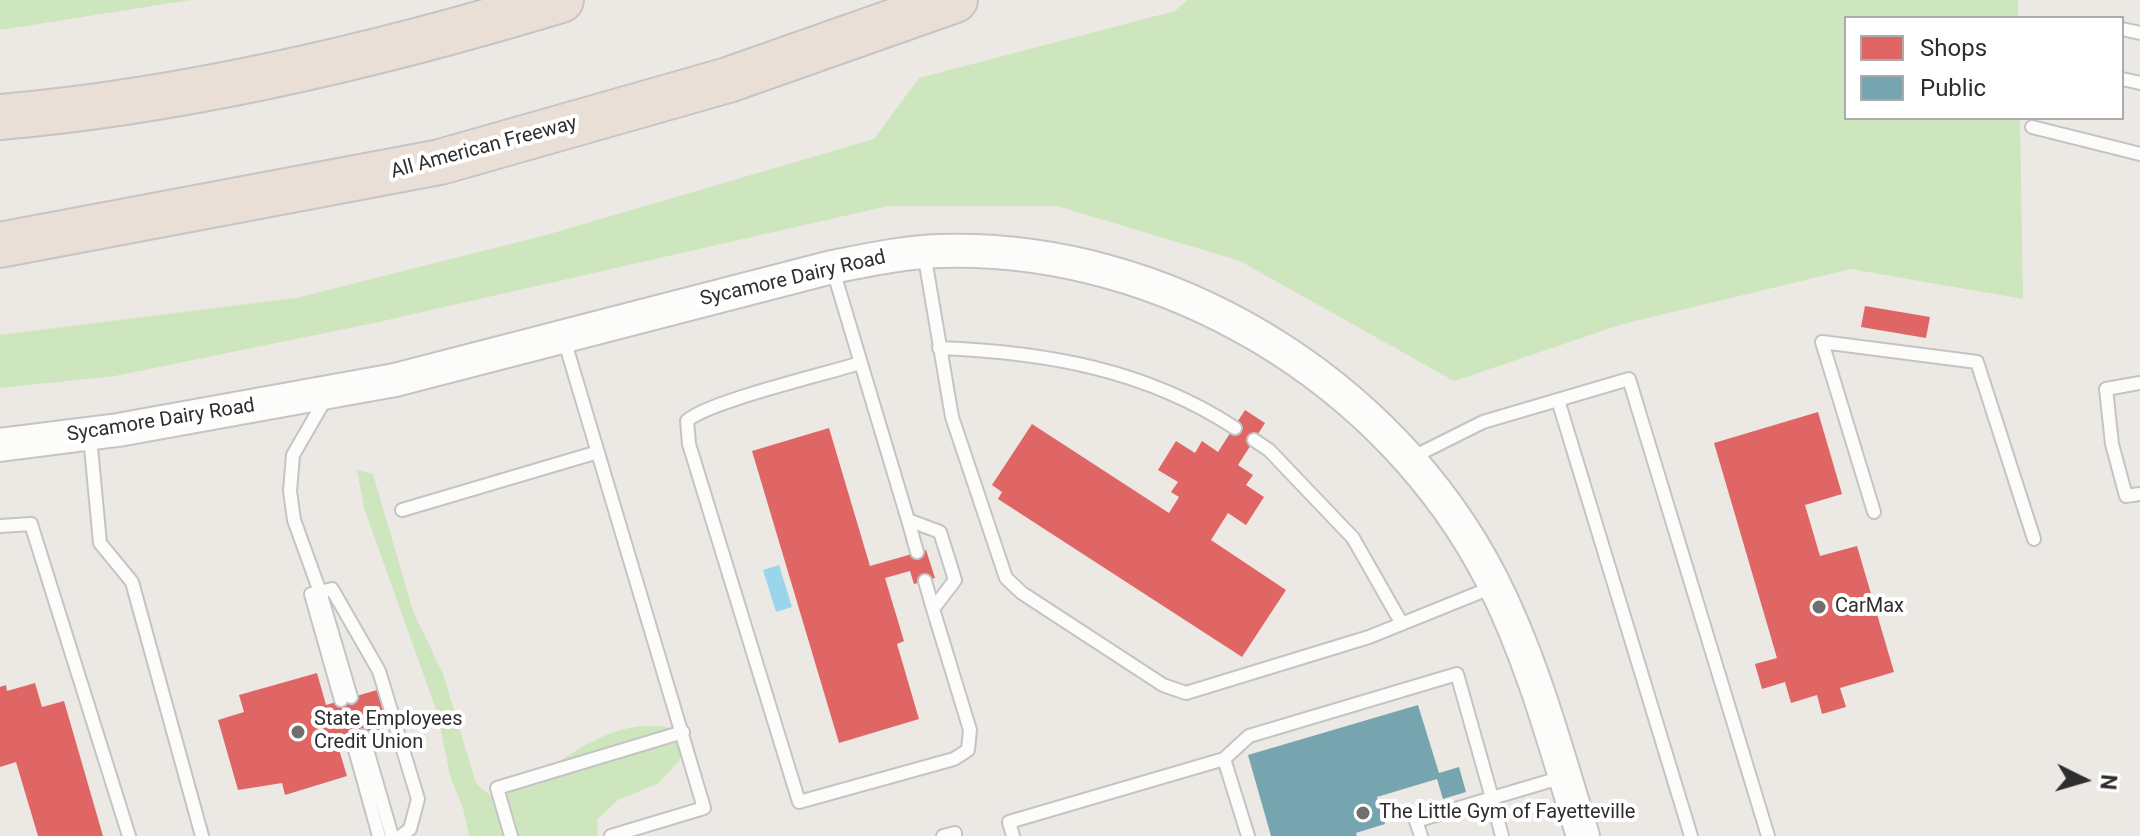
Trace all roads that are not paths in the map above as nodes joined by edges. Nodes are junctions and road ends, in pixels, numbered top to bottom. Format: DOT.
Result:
graph roads {
  1 [pos="561,0"];
  2 [pos="955,0"];
  3 [pos="0,117"];
  4 [pos="2032,127"];
  5 [pos="2140,154"];
  6 [pos="0,245"];
  7 [pos="924,253"];
  8 [pos="832,267"];
  9 [pos="563,336"];
  10 [pos="939,348"];
  11 [pos="860,363"];
  12 [pos="2140,383"];
  13 [pos="329,392"];
  14 [pos="1558,400"];
  15 [pos="1235,428"];
  16 [pos="89,433"];
  17 [pos="1254,440"];
  18 [pos="0,445"];
  19 [pos="598,452"];
  20 [pos="1408,459"];
  21 [pos="2140,494"];
  22 [pos="402,510"];
  23 [pos="1874,512"];
  24 [pos="908,520"];
  25 [pos="0,526"];
  26 [pos="2034,539"];
  27 [pos="917,552"];
  28 [pos="925,581"];
  29 [pos="1495,587"];
  30 [pos="316,593"];
  31 [pos="933,609"];
  32 [pos="1402,624"];
  33 [pos="346,699"];
  34 [pos="683,732"];
  35 [pos="1224,759"];
  36 [pos="1565,777"];
  37 [pos="1492,798"];
  38 [pos="129,836"];
  39 [pos="202,836"];
  40 [pos="379,836"];
  41 [pos="392,836"];
  42 [pos="401,836"];
  43 [pos="511,836"];
  44 [pos="611,836"];
  45 [pos="943,836"];
  46 [pos="955,836"];
  47 [pos="1013,836"];
  48 [pos="1248,836"];
  49 [pos="1421,836"];
  50 [pos="1502,836"];
  51 [pos="1583,836"];
  52 [pos="1691,836"];
  53 [pos="1768,836"];
  1 -- 3 [label="highway"];
  2 -- 6 [label="highway, All American Freeway"];
  4 -- 5 [label="lane"];
  7 -- 8 [label="street, Sycamore Dairy Road"];
  7 -- 10 [label="lane"];
  7 -- 20 [label="street, Sycamore Dairy Road"];
  8 -- 9 [label="street, Sycamore Dairy Road"];
  8 -- 11 [label="lane"];
  9 -- 13 [label="street, Sycamore Dairy Road"];
  9 -- 19 [label="lane"];
  10 -- 15 [label="lane"];
  10 -- 32 [label="lane"];
  11 -- 24 [label="lane"];
  11 -- 31 [label="lane"];
  12 -- 21 [label="lane"];
  13 -- 16 [label="street, Sycamore Dairy Road"];
  13 -- 30 [label="lane"];
  14 -- 20 [label="lane"];
  14 -- 52 [label="lane"];
  14 -- 53 [label="lane"];
  16 -- 18 [label="street, Sycamore Dairy Road"];
  16 -- 39 [label="lane"];
  17 -- 32 [label="lane"];
  19 -- 22 [label="lane"];
  19 -- 34 [label="lane"];
  20 -- 29 [label="street, Sycamore Dairy Road"];
  23 -- 26 [label="lane"];
  24 -- 27 [label="lane"];
  24 -- 31 [label="lane"];
  25 -- 38 [label="lane"];
  28 -- 31 [label="lane"];
  29 -- 32 [label="lane"];
  29 -- 36 [label="street, Sycamore Dairy Road"];
  30 -- 33 [label="lane"];
  30 -- 42 [label="lane"];
  34 -- 43 [label="lane"];
  34 -- 44 [label="lane"];
  35 -- 37 [label="lane"];
  35 -- 47 [label="lane"];
  35 -- 48 [label="lane"];
  36 -- 37 [label="lane"];
  36 -- 51 [label="street, Sycamore Dairy Road"];
  37 -- 49 [label="lane"];
  37 -- 50 [label="lane"];
  40 -- 41 [label="lane"];
  45 -- 46 [label="lane"];
}
